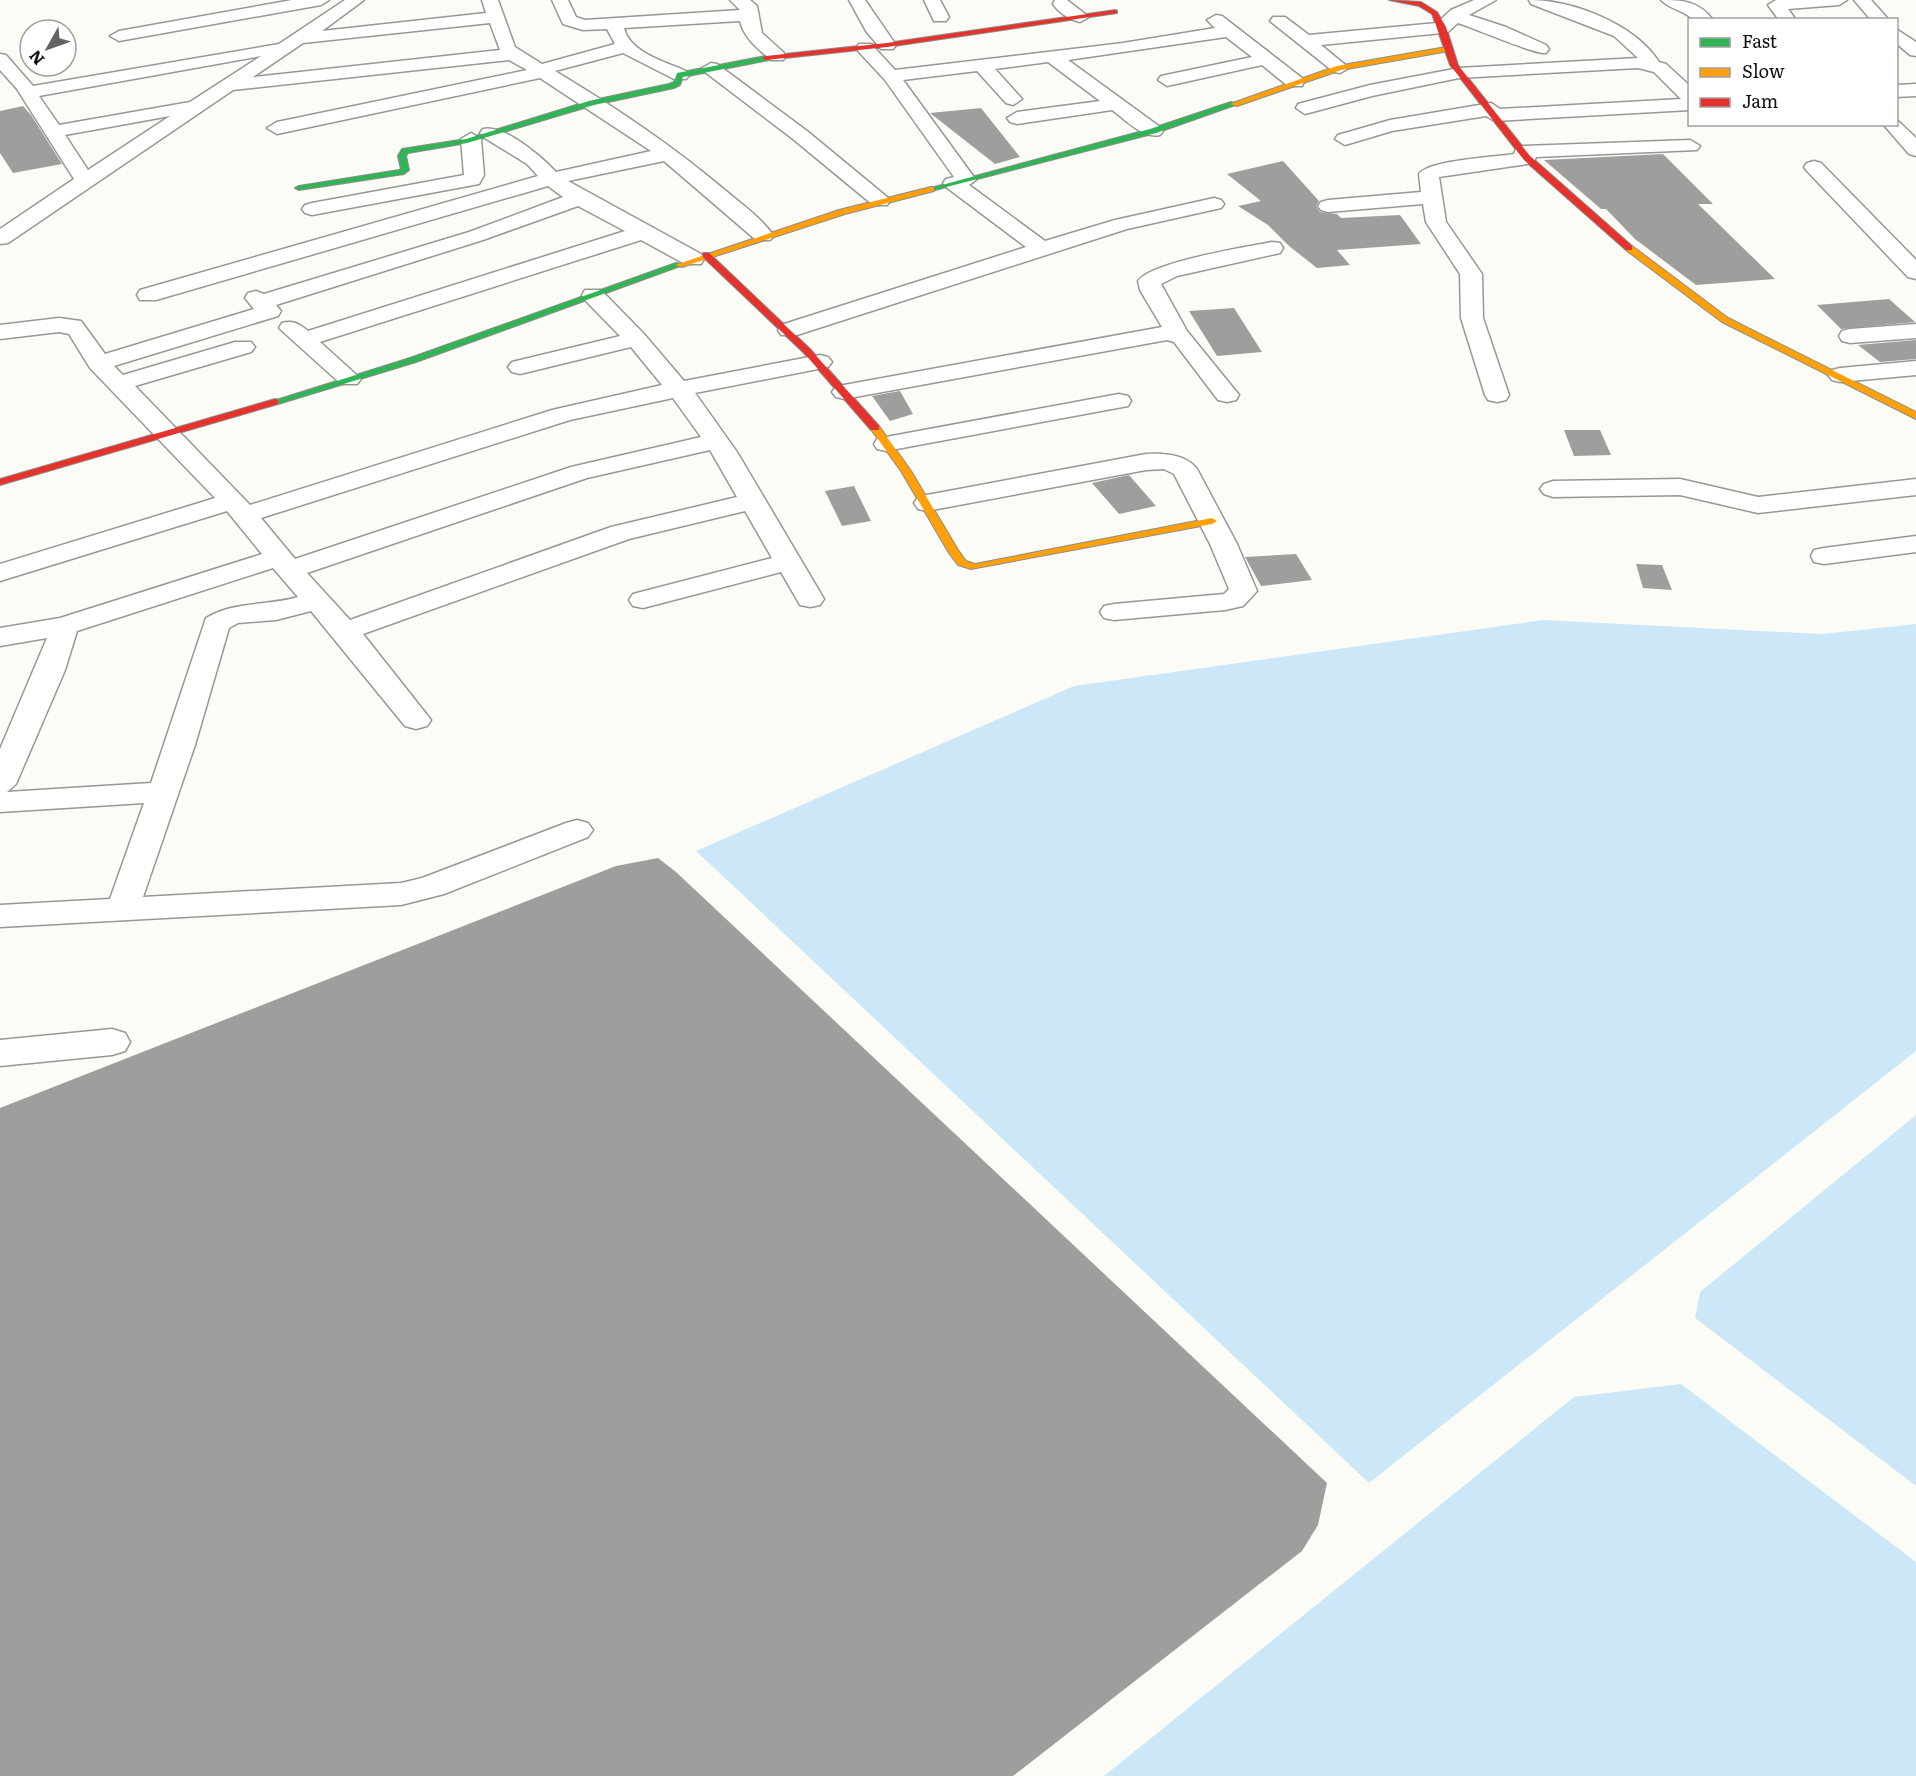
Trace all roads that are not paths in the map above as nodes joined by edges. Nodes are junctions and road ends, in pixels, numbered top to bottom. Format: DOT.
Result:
graph roads {
  1 [pos="321,0"];
  2 [pos="356,0"];
  3 [pos="490,0"];
  4 [pos="560,0"];
  5 [pos="857,0"];
  6 [pos="932,0"];
  7 [pos="1392,0"];
  8 [pos="1488,0"];
  9 [pos="1537,0"];
  10 [pos="1669,0"];
  11 [pos="1839,0"];
  12 [pos="1862,0"];
  13 [pos="621,1"];
  14 [pos="1061,4"];
  15 [pos="1430,4"];
  16 [pos="743,8"];
  17 [pos="1115,12"];
  18 [pos="940,16"];
  19 [pos="498,17"];
  20 [pos="1080,17"];
  21 [pos="1703,18"];
  22 [pos="1786,18"];
  23 [pos="1879,18"];
  24 [pos="1279,21"];
  25 [pos="1448,22"];
  26 [pos="622,23"];
  27 [pos="119,36"];
  28 [pos="1898,36"];
  29 [pos="1305,42"];
  30 [pos="290,43"];
  31 [pos="887,45"];
  32 [pos="625,47"];
  33 [pos="865,48"];
  34 [pos="1446,49"];
  35 [pos="1540,49"];
  36 [pos="1916,51"];
  37 [pos="512,54"];
  38 [pos="777,56"];
  39 [pos="1052,57"];
  40 [pos="0,59"];
  41 [pos="1266,59"];
  42 [pos="981,65"];
  43 [pos="1652,65"];
  44 [pos="1567,67"];
  45 [pos="711,68"];
  46 [pos="1340,68"];
  47 [pos="542,71"];
  48 [pos="1460,73"];
  49 [pos="344,74"];
  50 [pos="680,75"];
  51 [pos="891,76"];
  52 [pos="1167,80"];
  53 [pos="1295,82"];
  54 [pos="227,86"];
  55 [pos="1916,90"];
  56 [pos="1898,91"];
  57 [pos="28,92"];
  58 [pos="1688,96"];
  59 [pos="1013,99"];
  60 [pos="592,103"];
  61 [pos="1116,104"];
  62 [pos="1688,104"];
  63 [pos="199,105"];
  64 [pos="372,107"];
  65 [pos="1305,108"];
  66 [pos="1606,109"];
  67 [pos="1493,112"];
  68 [pos="1017,118"];
  69 [pos="1894,126"];
  70 [pos="277,129"];
  71 [pos="1153,131"];
  72 [pos="52,132"];
  73 [pos="481,136"];
  74 [pos="1345,139"];
  75 [pos="1690,146"];
  76 [pos="1916,150"];
  77 [pos="667,154"];
  78 [pos="1525,155"];
  79 [pos="1814,167"];
  80 [pos="551,179"];
  81 [pos="959,181"];
  82 [pos="86,182"];
  83 [pos="299,188"];
  84 [pos="1432,197"];
  85 [pos="579,198"];
  86 [pos="879,201"];
  87 [pos="1214,204"];
  88 [pos="1328,206"];
  89 [pos="312,209"];
  90 [pos="643,232"];
  91 [pos="763,236"];
  92 [pos="0,238"];
  93 [pos="1272,248"];
  94 [pos="1042,249"];
  95 [pos="699,257"];
  96 [pos="1916,272"];
  97 [pos="225,273"];
  98 [pos="148,295"];
  99 [pos="593,295"];
  100 [pos="266,307"];
  101 [pos="789,330"];
  102 [pos="1916,331"];
  103 [pos="0,332"];
  104 [pos="1177,334"];
  105 [pos="1850,336"];
  106 [pos="636,339"];
  107 [pos="304,340"];
  108 [pos="243,347"];
  109 [pos="820,362"];
  110 [pos="98,363"];
  111 [pos="520,367"];
  112 [pos="1916,368"];
  113 [pos="1840,375"];
  114 [pos="349,379"];
  115 [pos="117,384"];
  116 [pos="678,389"];
  117 [pos="844,392"];
  118 [pos="1227,395"];
  119 [pos="1497,395"];
  120 [pos="1119,401"];
  121 [pos="1916,416"];
  122 [pos="169,434"];
  123 [pos="717,441"];
  124 [pos="886,444"];
  125 [pos="0,482"];
  126 [pos="1916,488"];
  127 [pos="1553,489"];
  128 [pos="753,501"];
  129 [pos="927,503"];
  130 [pos="239,508"];
  131 [pos="1212,521"];
  132 [pos="1916,544"];
  133 [pos="1824,556"];
  134 [pos="787,562"];
  135 [pos="284,564"];
  136 [pos="0,573"];
  137 [pos="317,600"];
  138 [pos="643,600"];
  139 [pos="810,600"];
  140 [pos="1114,612"];
  141 [pos="65,626"];
  142 [pos="345,631"];
  143 [pos="0,638"];
  144 [pos="416,720"];
  145 [pos="0,784"];
  146 [pos="164,792"];
  147 [pos="0,802"];
  148 [pos="577,830"];
  149 [pos="123,908"];
  150 [pos="0,916"];
  151 [pos="112,1042"];
  152 [pos="0,1053"];
  1 -- 27 [label="street"];
  2 -- 30 [label="street"];
  3 -- 19 [label="street"];
  4 -- 26 [label="street"];
  5 -- 31 [label="street"];
  6 -- 18 [label="street"];
  7 -- 15 [label="street"];
  8 -- 25 [label="street"];
  9 -- 43 [label="street"];
  10 -- 21 [label="street"];
  11 -- 22 [label="street"];
  12 -- 23 [label="street"];
  13 -- 26 [label="street"];
  14 -- 20 [label="street"];
  15 -- 25 [label="street"];
  16 -- 26 [label="street"];
  16 -- 38 [label="street"];
  17 -- 20 [label="street"];
  19 -- 30 [label="street"];
  19 -- 37 [label="street"];
  20 -- 31 [label="street"];
  24 -- 29 [label="street"];
  25 -- 29 [label="street"];
  25 -- 34 [label="street"];
  25 -- 35 [label="street"];
  26 -- 32 [label="street"];
  28 -- 36 [label="street"];
  29 -- 46 [label="street"];
  30 -- 54 [label="street"];
  30 -- 57 [label="street"];
  31 -- 33 [label="street"];
  32 -- 47 [label="street"];
  32 -- 50 [label="street"];
  33 -- 38 [label="street"];
  33 -- 51 [label="street"];
  34 -- 46 [label="street"];
  34 -- 48 [label="street"];
  37 -- 47 [label="street"];
  37 -- 49 [label="street"];
  38 -- 45 [label="street"];
  39 -- 41 [label="street"];
  39 -- 42 [label="street"];
  39 -- 61 [label="street"];
  40 -- 57 [label="street"];
  41 -- 52 [label="street"];
  41 -- 53 [label="street"];
  42 -- 51 [label="street"];
  42 -- 59 [label="street"];
  43 -- 44 [label="street"];
  43 -- 58 [label="street"];
  44 -- 48 [label="street"];
  44 -- 66 [label="street"];
  45 -- 50 [label="street"];
  45 -- 86 [label="street"];
  46 -- 53 [label="street"];
  47 -- 60 [label="street"];
  47 -- 64 [label="street"];
  48 -- 65 [label="street"];
  48 -- 67 [label="street"];
  49 -- 54 [label="street"];
  49 -- 64 [label="street"];
  50 -- 60 [label="street"];
  51 -- 81 [label="street"];
  53 -- 71 [label="street"];
  54 -- 63 [label="street"];
  55 -- 56 [label="street"];
  57 -- 72 [label="street"];
  60 -- 73 [label="street"];
  60 -- 77 [label="street"];
  61 -- 68 [label="street"];
  61 -- 71 [label="street"];
  62 -- 66 [label="street"];
  63 -- 72 [label="street"];
  63 -- 82 [label="street"];
  64 -- 70 [label="street"];
  66 -- 67 [label="street"];
  67 -- 74 [label="street"];
  67 -- 78 [label="street"];
  69 -- 76 [label="street"];
  71 -- 81 [label="street"];
  72 -- 82 [label="street"];
  73 -- 80 [label="street"];
  73 -- 83 [label="street"];
  73 -- 89 [label="street"];
  75 -- 78 [label="street"];
  77 -- 80 [label="street"];
  77 -- 91 [label="street"];
  78 -- 84 [label="street"];
  78 -- 113 [label="street"];
  79 -- 96 [label="street"];
  80 -- 85 [label="street"];
  80 -- 97 [label="street"];
  81 -- 86 [label="street"];
  81 -- 94 [label="street"];
  82 -- 92 [label="street"];
  84 -- 88 [label="street"];
  84 -- 119 [label="street"];
  85 -- 90 [label="street"];
  85 -- 100 [label="street"];
  86 -- 91 [label="street"];
  87 -- 94 [label="street"];
  90 -- 95 [label="street"];
  90 -- 107 [label="street"];
  91 -- 95 [label="street"];
  93 -- 104 [label="street"];
  94 -- 101 [label="street"];
  95 -- 99 [label="street"];
  95 -- 101 [label="street"];
  97 -- 98 [label="street"];
  97 -- 100 [label="street"];
  99 -- 106 [label="street"];
  99 -- 114 [label="street"];
  100 -- 107 [label="street"];
  100 -- 110 [label="street"];
  101 -- 109 [label="street"];
  102 -- 105 [label="street"];
  103 -- 110 [label="street"];
  104 -- 117 [label="street"];
  104 -- 118 [label="street"];
  106 -- 111 [label="street"];
  106 -- 116 [label="street"];
  107 -- 114 [label="street"];
  108 -- 115 [label="street"];
  109 -- 116 [label="street"];
  109 -- 117 [label="street"];
  110 -- 115 [label="street"];
  112 -- 113 [label="street"];
  113 -- 121 [label="street"];
  114 -- 122 [label="street"];
  115 -- 122 [label="street"];
  116 -- 123 [label="street"];
  116 -- 130 [label="street"];
  117 -- 124 [label="street"];
  120 -- 124 [label="street"];
  122 -- 125 [label="street"];
  122 -- 130 [label="street"];
  123 -- 128 [label="street"];
  123 -- 135 [label="street"];
  124 -- 129 [label="street"];
  126 -- 127 [label="street"];
  128 -- 134 [label="street"];
  128 -- 142 [label="street"];
  129 -- 131 [label="street"];
  129 -- 131 [label="street"];
  130 -- 135 [label="street"];
  130 -- 136 [label="street"];
  131 -- 140 [label="street"];
  132 -- 133 [label="street"];
  134 -- 138 [label="street"];
  134 -- 139 [label="street"];
  135 -- 137 [label="street"];
  135 -- 141 [label="street"];
  137 -- 142 [label="street"];
  137 -- 146 [label="street"];
  141 -- 143 [label="street"];
  141 -- 145 [label="street"];
  142 -- 144 [label="street"];
  146 -- 147 [label="street"];
  146 -- 149 [label="street"];
  148 -- 149 [label="street"];
  149 -- 150 [label="street"];
  151 -- 152 [label="street"];
}
